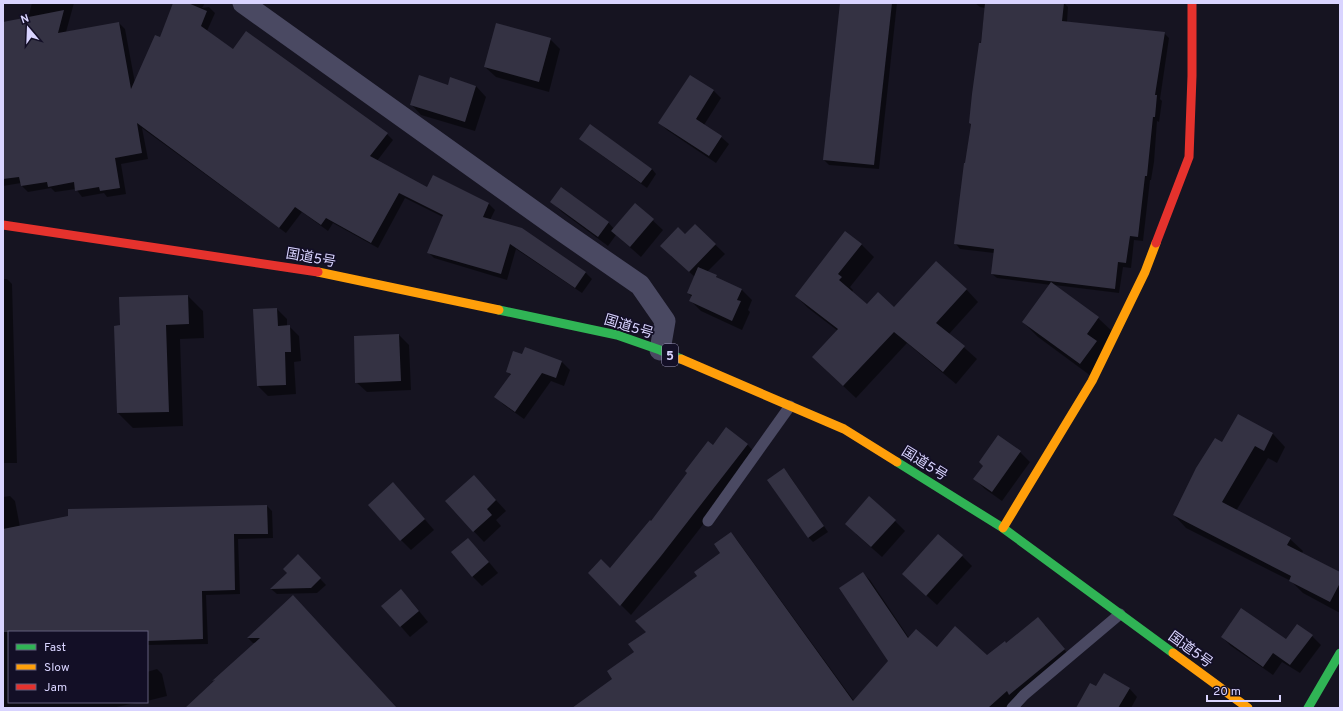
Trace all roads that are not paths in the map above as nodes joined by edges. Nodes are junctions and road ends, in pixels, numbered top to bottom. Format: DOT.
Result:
graph roads {
  1 [pos="243,3"];
  2 [pos="1192,3"];
  3 [pos="3,225"];
  4 [pos="660,350"];
  5 [pos="790,406"];
  6 [pos="708,521"];
  7 [pos="1003,528"];
  8 [pos="1120,614"];
  9 [pos="1340,653"];
  10 [pos="1012,708"];
  11 [pos="1248,708"];
  12 [pos="1308,708"];
  1 -- 4 [label="street"];
  2 -- 7 [label="main road"];
  3 -- 4 [label="main road, 国道5号 / 5"];
  4 -- 5 [label="main road, 国道5号 / 5"];
  5 -- 6 [label="lane"];
  5 -- 7 [label="main road, 国道5号 / 5"];
  7 -- 8 [label="main road, 国道5号 / 5"];
  8 -- 10 [label="lane"];
  8 -- 11 [label="main road, 国道5号 / 5"];
  9 -- 12 [label="main road"];
}
